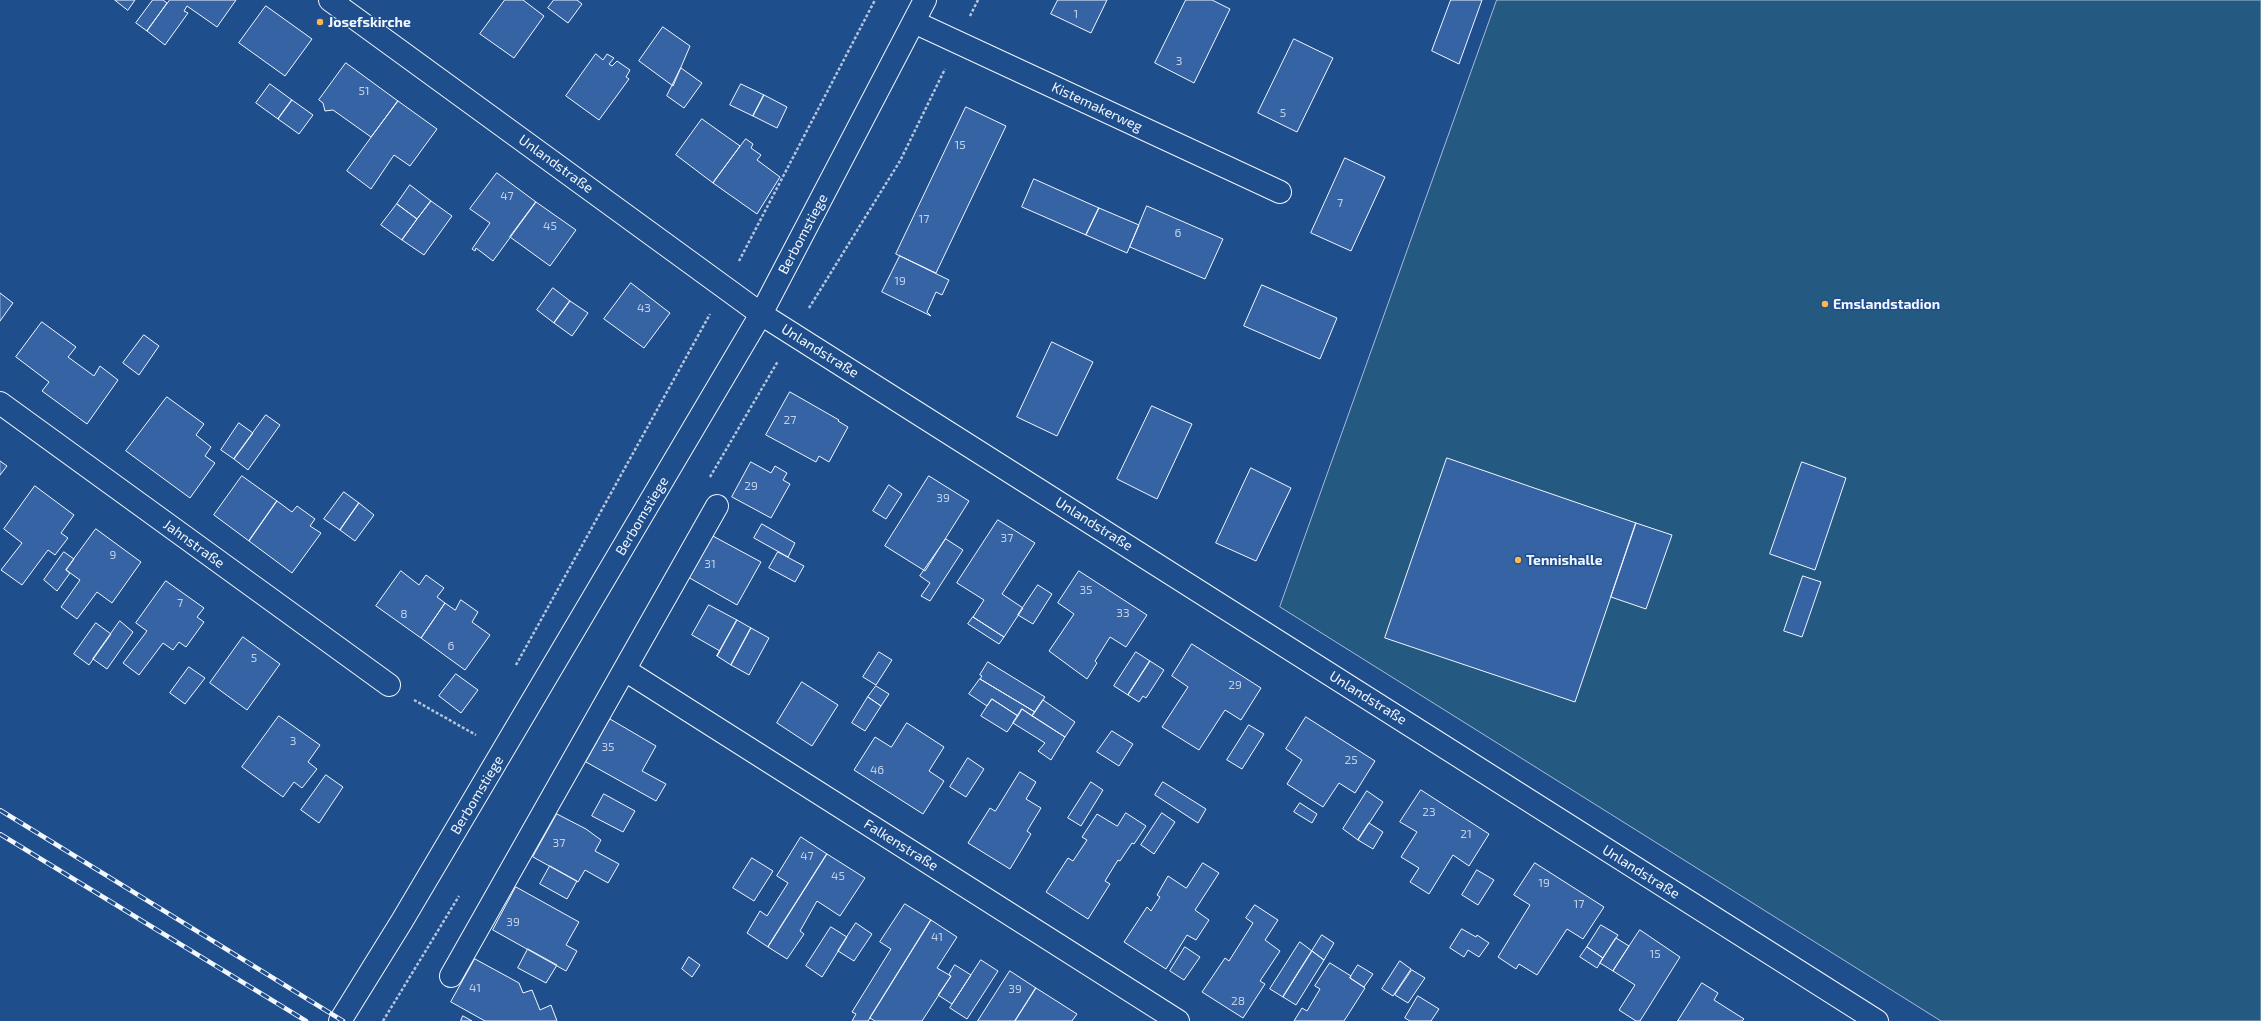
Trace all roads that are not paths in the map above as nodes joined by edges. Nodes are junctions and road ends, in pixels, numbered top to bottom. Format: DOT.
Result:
graph roads {
  1 [pos="330,0"];
  2 [pos="925,0"];
  3 [pos="914,22"];
  4 [pos="1280,192"];
  5 [pos="761,314"];
  6 [pos="0,403"];
  7 [pos="717,506"];
  8 [pos="625,670"];
  9 [pos="389,685"];
  10 [pos="450,976"];
  11 [pos="340,1021"];
  12 [pos="1178,1021"];
  13 [pos="1877,1021"];
  1 -- 5 [label="street, Unlandstraße"];
  2 -- 3 [label="street, Berbomstiege"];
  3 -- 4 [label="street, Kistemakerweg"];
  3 -- 5 [label="street, Berbomstiege"];
  5 -- 11 [label="street, Berbomstiege"];
  5 -- 13 [label="street, Unlandstraße"];
  6 -- 9 [label="street, Jahnstraße"];
  7 -- 8 [label="street"];
  8 -- 10 [label="street"];
  8 -- 12 [label="street, Falkenstraße"];
}
